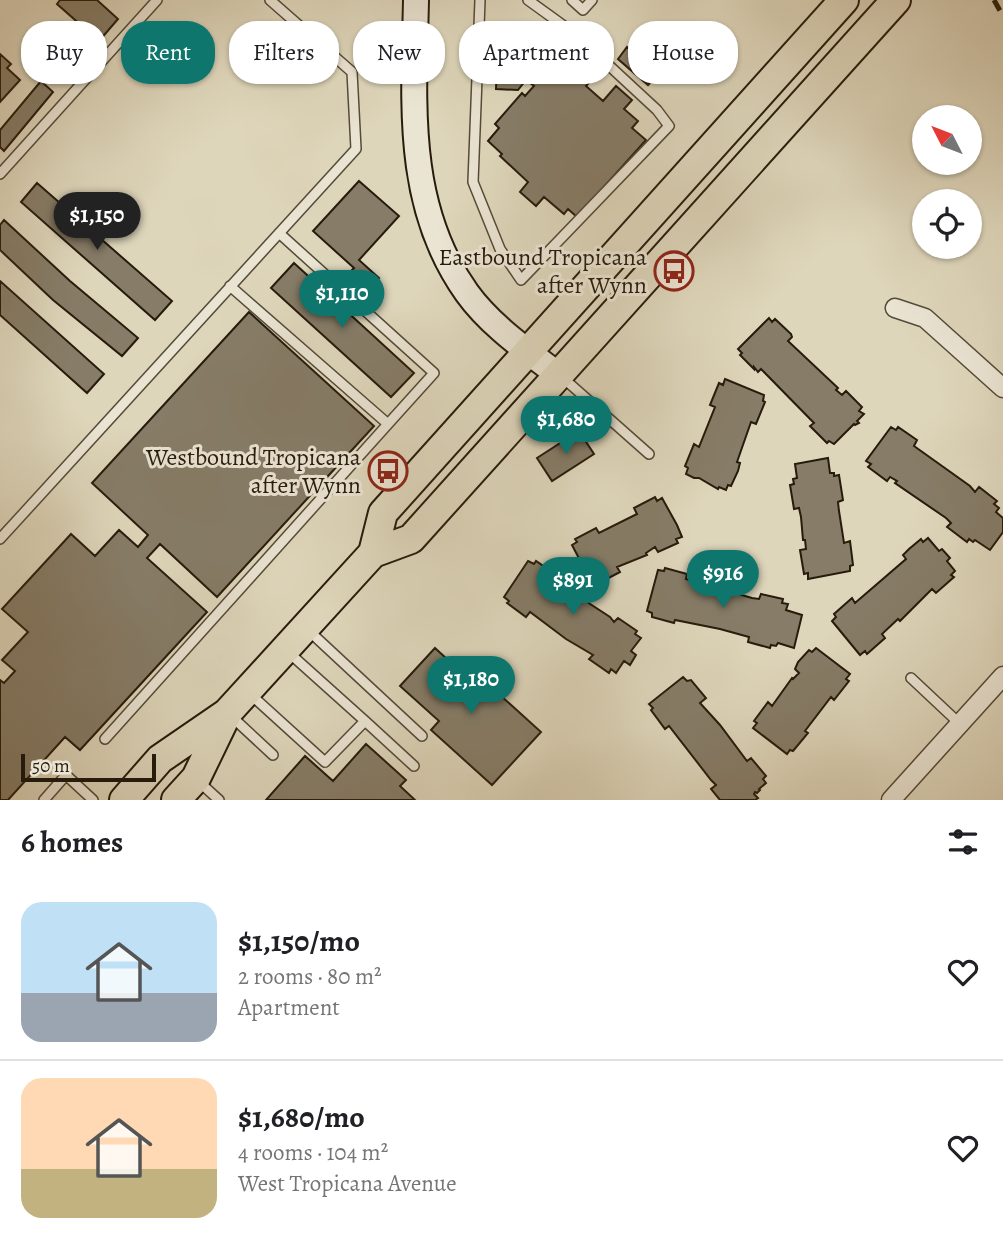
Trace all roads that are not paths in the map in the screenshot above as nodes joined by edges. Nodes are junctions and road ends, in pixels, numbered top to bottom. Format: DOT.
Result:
graph roads {
  1 [pos="157,0"];
  2 [pos="270,0"];
  3 [pos="416,0"];
  4 [pos="480,0"];
  5 [pos="528,0"];
  6 [pos="572,0"];
  7 [pos="592,0"];
  8 [pos="844,0"];
  9 [pos="896,0"];
  10 [pos="0,174"];
  11 [pos="279,233"];
  12 [pos="230,286"];
  13 [pos="895,308"];
  14 [pos="528,352"];
  15 [pos="558,374"];
  16 [pos="1003,388"];
  17 [pos="388,424"];
  18 [pos="649,454"];
  19 [pos="0,540"];
  20 [pos="373,554"];
  21 [pos="305,628"];
  22 [pos="285,650"];
  23 [pos="1003,676"];
  24 [pos="911,678"];
  25 [pos="247,692"];
  26 [pos="228,713"];
  27 [pos="365,721"];
  28 [pos="960,724"];
  29 [pos="422,736"];
  30 [pos="105,739"];
  31 [pos="273,755"];
  32 [pos="414,766"];
  33 [pos="196,778"];
  34 [pos="44,800"];
  35 [pos="93,800"];
  36 [pos="124,800"];
  37 [pos="176,800"];
  38 [pos="219,800"];
  39 [pos="891,800"];
  1 -- 10 [label="lane"];
  2 -- 11 [label="lane"];
  3 -- 14 [label="street"];
  4 -- 5 [label="lane"];
  6 -- 7 [label="lane"];
  8 -- 14 [label="main road"];
  9 -- 15 [label="main road"];
  11 -- 12 [label="lane"];
  11 -- 17 [label="lane"];
  12 -- 17 [label="lane"];
  12 -- 19 [label="lane"];
  13 -- 16 [label="street"];
  14 -- 15 [label="street"];
  14 -- 20 [label="main road"];
  15 -- 18 [label="lane"];
  15 -- 20 [label="main road"];
  17 -- 30 [label="lane"];
  20 -- 21 [label="main road"];
  21 -- 22 [label="main road"];
  21 -- 29 [label="lane"];
  22 -- 25 [label="main road"];
  22 -- 27 [label="lane"];
  23 -- 28 [label="street"];
  24 -- 28 [label="lane"];
  25 -- 26 [label="main road"];
  25 -- 27 [label="lane"];
  26 -- 31 [label="lane"];
  26 -- 33 [label="main road"];
  26 -- 36 [label="main road"];
  27 -- 32 [label="lane"];
  28 -- 39 [label="street"];
  33 -- 37 [label="main road"];
  33 -- 38 [label="lane"];
  34 -- 35 [label="lane"];
}
